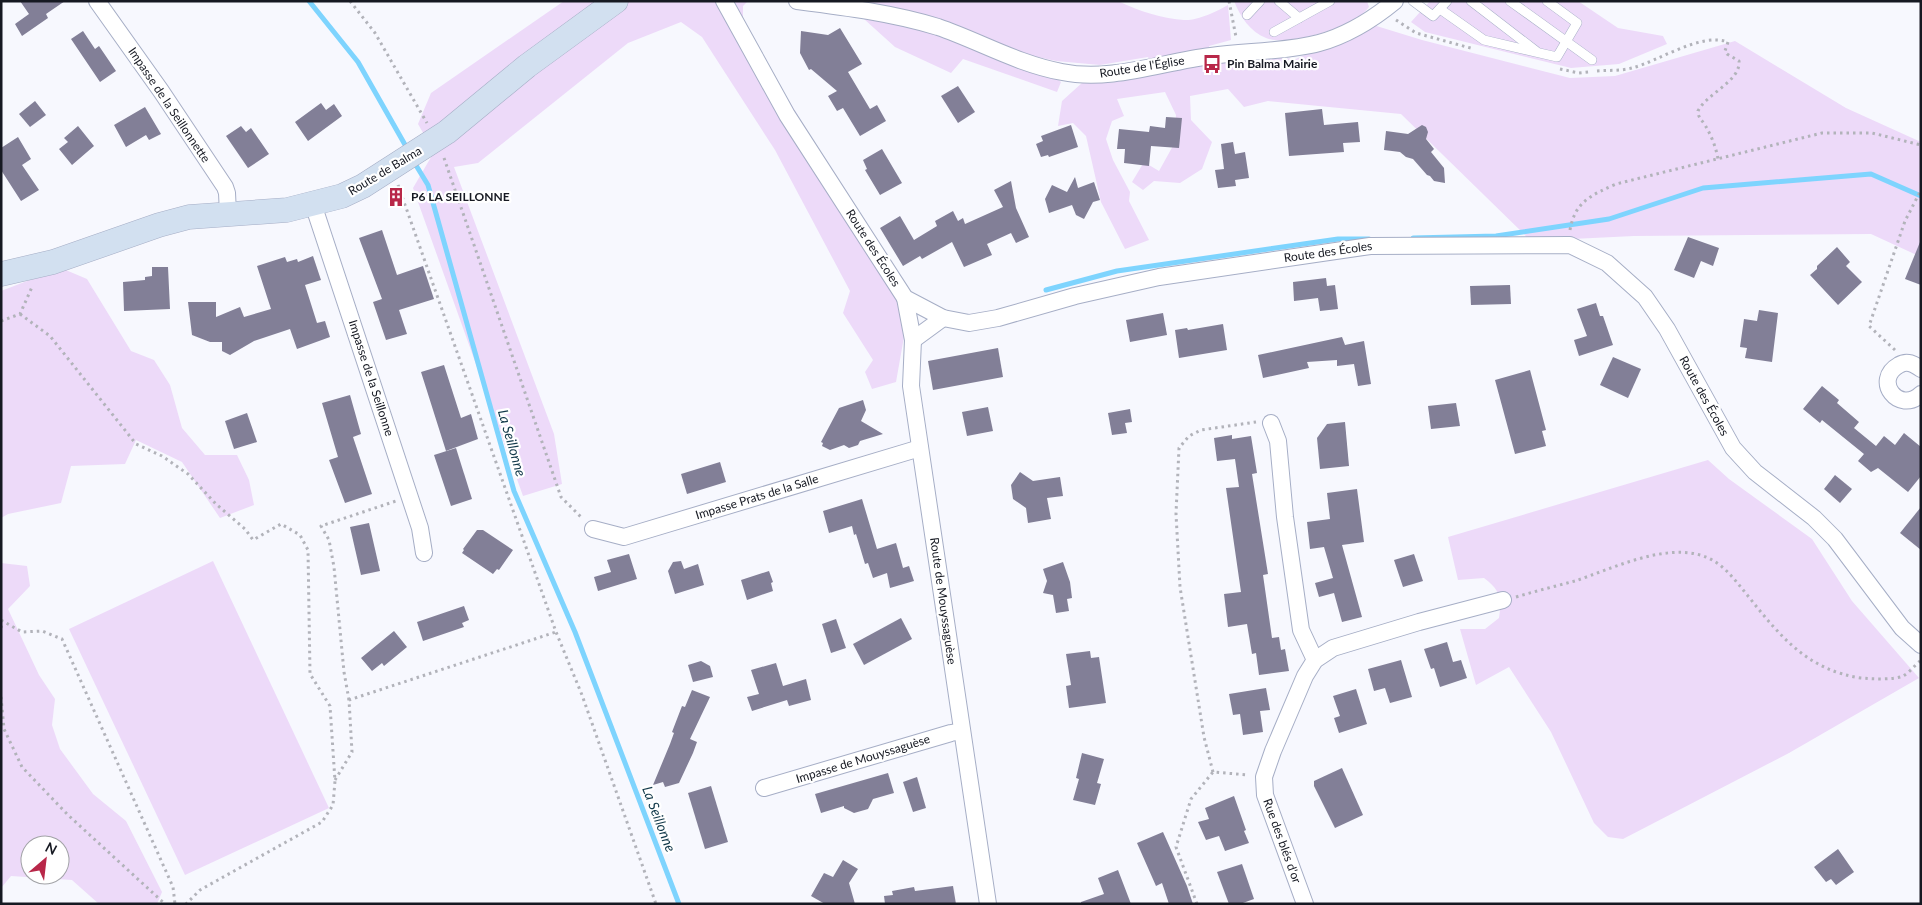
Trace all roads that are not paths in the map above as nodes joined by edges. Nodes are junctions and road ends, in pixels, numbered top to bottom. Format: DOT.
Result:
graph roads {
  1 [pos="97,1"];
  2 [pos="616,1"];
  3 [pos="724,1"];
  4 [pos="797,1"];
  5 [pos="1260,1"];
  6 [pos="1279,1"];
  7 [pos="1330,1"];
  8 [pos="1395,1"];
  9 [pos="1413,1"];
  10 [pos="1447,1"];
  11 [pos="1471,1"];
  12 [pos="1510,1"];
  13 [pos="1547,1"];
  14 [pos="1440,8"];
  15 [pos="1247,15"];
  16 [pos="1299,18"];
  17 [pos="1274,32"];
  18 [pos="1566,42"];
  19 [pos="1540,54"];
  20 [pos="1592,60"];
  21 [pos="313,204"];
  22 [pos="228,213"];
  23 [pos="46,267"];
  24 [pos="1,274"];
  25 [pos="1,290"];
  26 [pos="905,298"];
  27 [pos="943,318"];
  28 [pos="913,340"];
  29 [pos="1921,369"];
  30 [pos="1921,394"];
  31 [pos="1271,423"];
  32 [pos="920,448"];
  33 [pos="593,529"];
  34 [pos="424,553"];
  35 [pos="1503,600"];
  36 [pos="1921,645"];
  37 [pos="1315,660"];
  38 [pos="962,731"];
  39 [pos="764,788"];
  40 [pos="988,904"];
  41 [pos="1305,904"];
  1 -- 22 [label="street, Impasse de la Seillonnette"];
  2 -- 21 [label="street, Route de Balma"];
  3 -- 26 [label="street, Route des Écoles"];
  4 -- 8 [label="street, Route de l'Église"];
  5 -- 15 [label="lane"];
  6 -- 16 [label="lane"];
  7 -- 16 [label="lane"];
  9 -- 14 [label="lane"];
  10 -- 14 [label="lane"];
  11 -- 19 [label="lane"];
  12 -- 18 [label="lane"];
  13 -- 18 [label="lane"];
  14 -- 19 [label="lane"];
  16 -- 17 [label="lane"];
  18 -- 19 [label="lane"];
  18 -- 20 [label="lane"];
  21 -- 22 [label="street, Route de Balma"];
  21 -- 34 [label="street, Impasse de la Seillonne"];
  22 -- 23 [label="street, Route de Balma"];
  23 -- 24 [label="street, Route de Balma"];
  23 -- 25 [label="street, Route de Balma"];
  26 -- 27 [label="street, Route des Écoles"];
  26 -- 28 [label="street, Route de Mouyssaguèse"];
  27 -- 28 [label="street"];
  27 -- 36 [label="street, Route des Écoles"];
  28 -- 32 [label="street, Route de Mouyssaguèse"];
  29 -- 30 [label="street"];
  31 -- 37 [label="street"];
  32 -- 33 [label="street, Impasse Prats de la Salle"];
  32 -- 38 [label="street, Route de Mouyssaguèse"];
  35 -- 37 [label="street"];
  37 -- 41 [label="street, Rue des blés d'or"];
  38 -- 39 [label="street, Impasse de Mouyssaguèse"];
  38 -- 40 [label="street, Route de Mouyssaguèse"];
}
